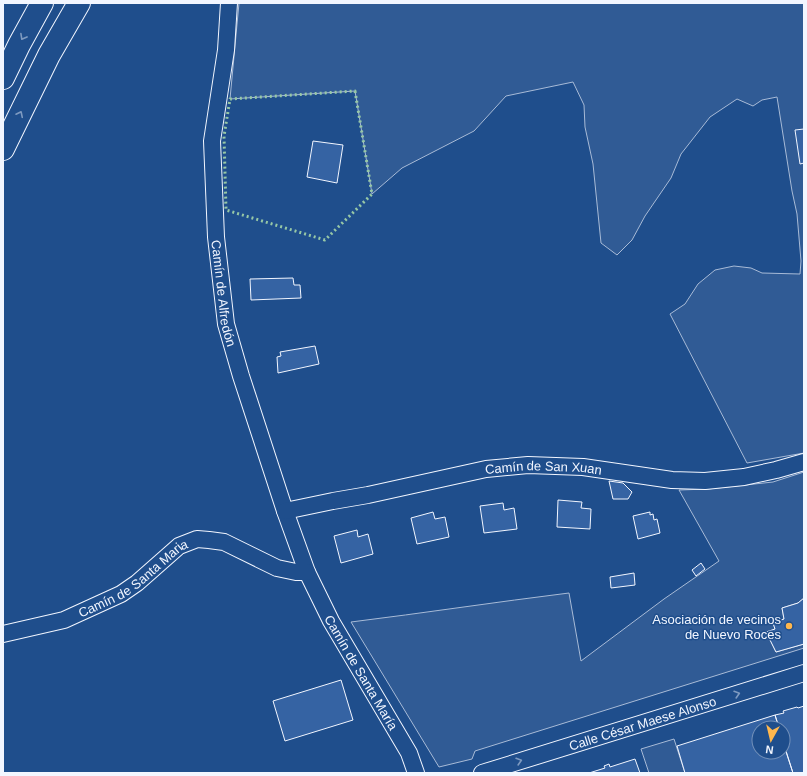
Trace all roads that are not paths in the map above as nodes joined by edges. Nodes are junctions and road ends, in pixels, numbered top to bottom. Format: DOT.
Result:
graph roads {
  1 [pos="42,3"];
  2 [pos="79,3"];
  3 [pos="229,3"];
  4 [pos="3,78"];
  5 [pos="3,149"];
  6 [pos="804,462"];
  7 [pos="285,511"];
  8 [pos="306,572"];
  9 [pos="3,634"];
  10 [pos="804,673"];
  11 [pos="416,773"];
  12 [pos="482,773"];
  1 -- 4 [label="highway, one-way"];
  5 -- 2 [label="highway, one-way"];
  3 -- 7 [label="street, Camín de Alfredón"];
  6 -- 7 [label="street, Camín de San Xuan"];
  7 -- 8 [label="street, Camín de Alfredón"];
  8 -- 9 [label="street, Camín de Santa Maria"];
  8 -- 11 [label="street, Camín de Santa María"];
  12 -- 10 [label="street, Calle César Maese Alonso, one-way"];
}
